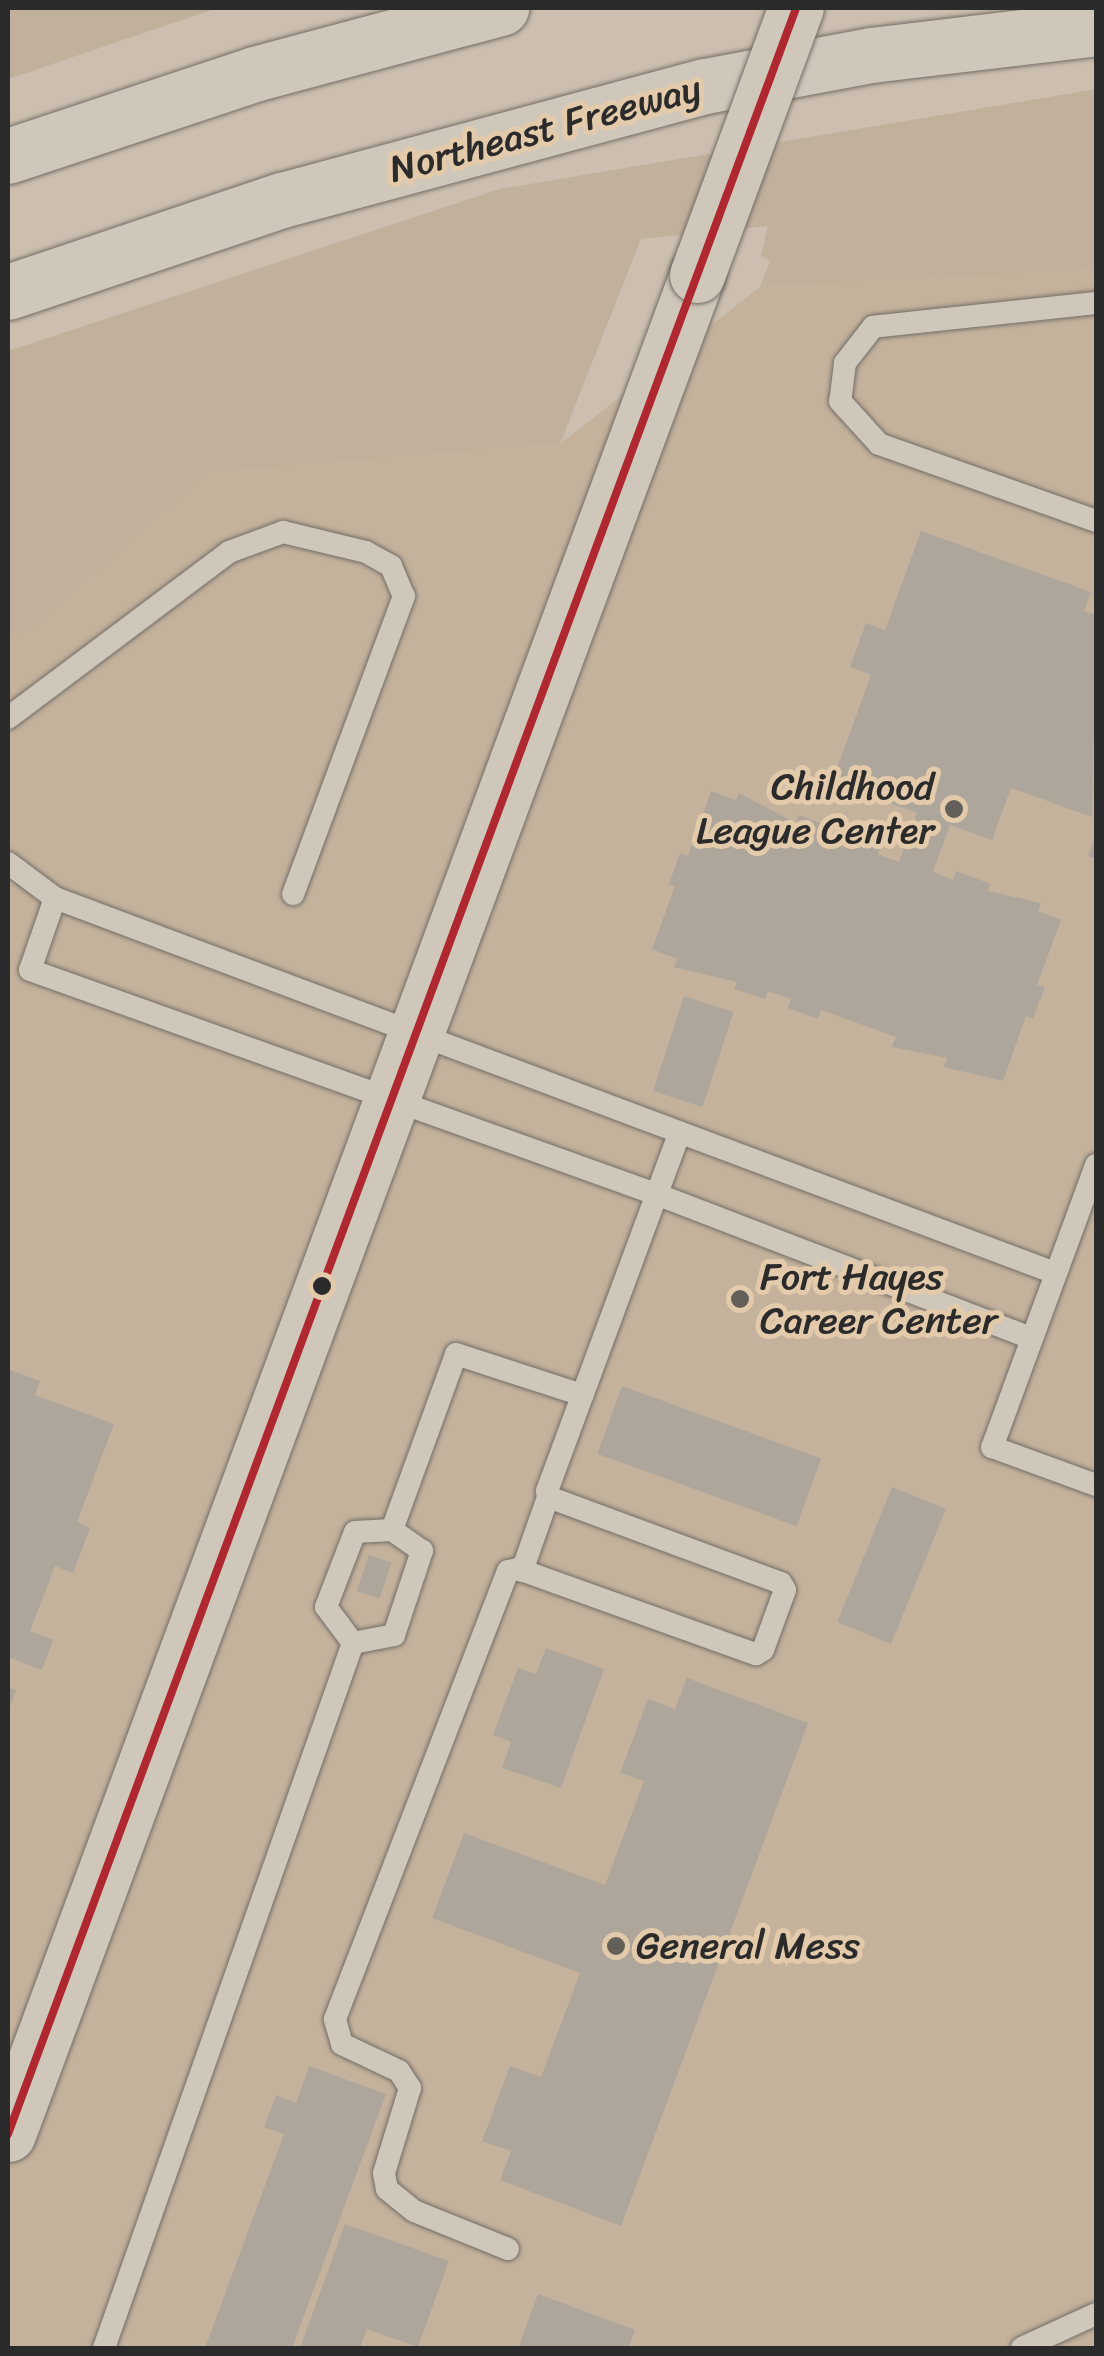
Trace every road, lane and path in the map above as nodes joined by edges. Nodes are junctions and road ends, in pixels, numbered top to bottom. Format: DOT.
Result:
graph roads {
  1 [pos="500,8"];
  2 [pos="796,8"];
  3 [pos="1096,28"];
  4 [pos="8,156"];
  5 [pos="8,292"];
  6 [pos="1096,303"];
  7 [pos="1096,522"];
  8 [pos="8,718"];
  9 [pos="8,863"];
  10 [pos="293,894"];
  11 [pos="54,898"];
  12 [pos="415,1036"];
  13 [pos="392,1098"];
  14 [pos="678,1134"];
  15 [pos="1096,1165"];
  16 [pos="656,1194"];
  17 [pos="1055,1274"];
  18 [pos="1032,1338"];
  19 [pos="582,1394"];
  20 [pos="1096,1485"];
  21 [pos="548,1497"];
  22 [pos="392,1530"];
  23 [pos="522,1571"];
  24 [pos="353,1643"];
  25 [pos="8,2134"];
  26 [pos="508,2248"];
  27 [pos="1096,2314"];
  28 [pos="104,2348"];
  29 [pos="1022,2348"];
  1 -- 4 [label="main road"];
  2 -- 12 [label="main road, bridge"];
  3 -- 5 [label="main road, Northeast Freeway"];
  6 -- 7 [label="lane"];
  8 -- 10 [label="lane"];
  9 -- 11 [label="lane"];
  11 -- 12 [label="lane"];
  11 -- 13 [label="lane"];
  12 -- 13 [label="main road"];
  12 -- 14 [label="lane"];
  13 -- 16 [label="lane"];
  13 -- 25 [label="main road"];
  14 -- 16 [label="lane"];
  14 -- 17 [label="lane"];
  15 -- 17 [label="lane"];
  16 -- 18 [label="lane"];
  16 -- 19 [label="lane"];
  17 -- 18 [label="lane"];
  18 -- 20 [label="lane"];
  19 -- 21 [label="lane"];
  19 -- 22 [label="lane"];
  21 -- 23 [label="lane"];
  21 -- 23 [label="lane"];
  22 -- 24 [label="lane"];
  22 -- 24 [label="lane"];
  23 -- 26 [label="lane"];
  24 -- 28 [label="lane"];
  27 -- 29 [label="lane"];
}
